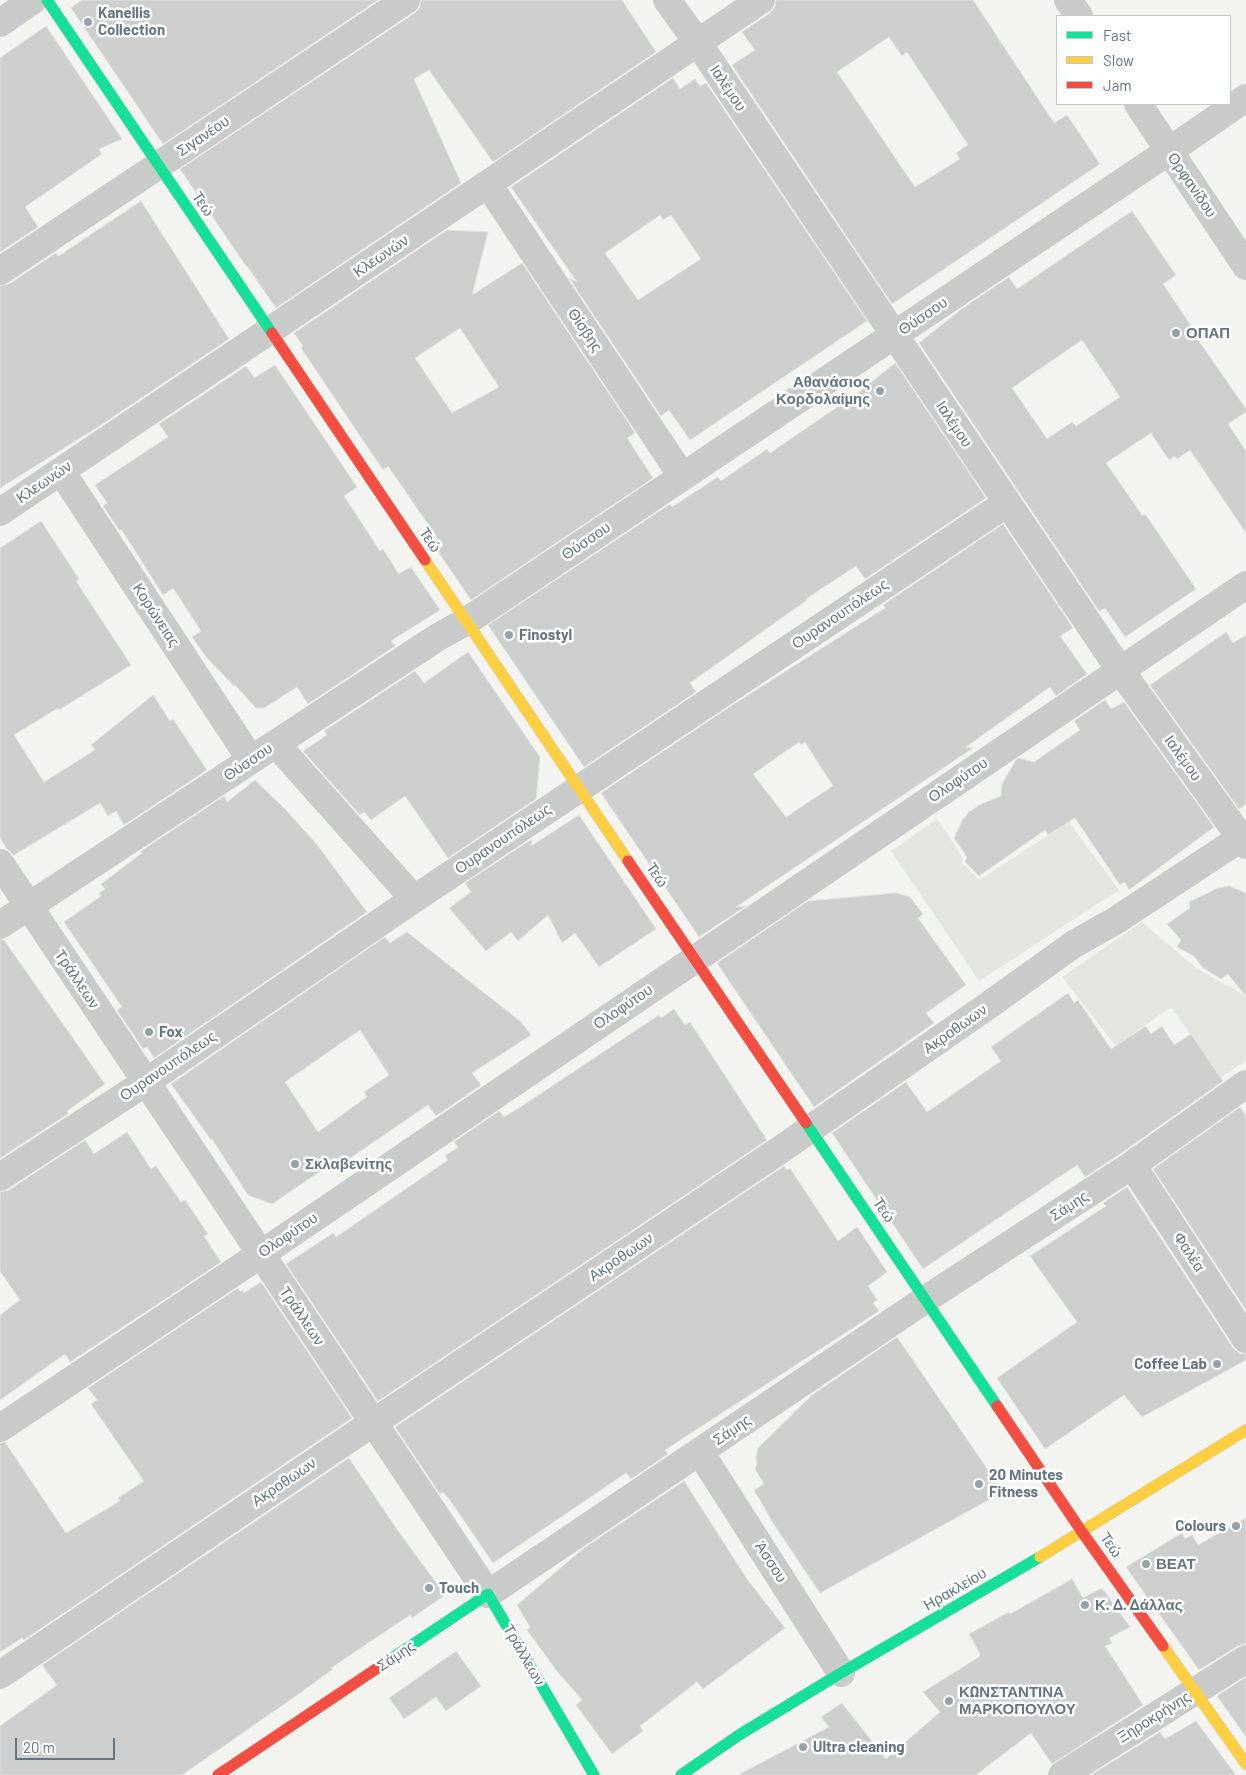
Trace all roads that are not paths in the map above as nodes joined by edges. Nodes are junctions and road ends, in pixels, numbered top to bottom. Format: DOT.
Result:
graph roads {
  1 [pos="33,0"];
  2 [pos="47,0"];
  3 [pos="406,0"];
  4 [pos="667,0"];
  5 [pos="761,0"];
  6 [pos="1068,0"];
  7 [pos="1078,15"];
  8 [pos="0,22"];
  9 [pos="698,43"];
  10 [pos="1246,98"];
  11 [pos="1139,105"];
  12 [pos="1170,151"];
  13 [pos="159,166"];
  14 [pos="488,184"];
  15 [pos="1246,266"];
  16 [pos="0,271"];
  17 [pos="270,330"];
  18 [pos="894,335"];
  19 [pos="61,471"];
  20 [pos="682,476"];
  21 [pos="1007,503"];
  22 [pos="0,512"];
  23 [pos="1246,585"];
  24 [pos="467,621"];
  25 [pos="1120,670"];
  26 [pos="276,744"];
  27 [pos="252,760"];
  28 [pos="580,788"];
  29 [pos="1244,842"];
  30 [pos="0,863"];
  31 [pos="414,899"];
  32 [pos="29,906"];
  33 [pos="0,925"];
  34 [pos="695,958"];
  35 [pos="146,1082"];
  36 [pos="1246,1084"];
  37 [pos="810,1129"];
  38 [pos="1132,1165"];
  39 [pos="0,1177"];
  40 [pos="261,1254"];
  41 [pos="926,1299"];
  42 [pos="1246,1339"];
  43 [pos="373,1422"];
  44 [pos="0,1428"];
  45 [pos="1246,1430"];
  46 [pos="700,1452"];
  47 [pos="1082,1532"];
  48 [pos="488,1594"];
  49 [pos="1246,1659"];
  50 [pos="841,1673"];
  51 [pos="0,1675"];
  52 [pos="1194,1691"];
  53 [pos="1246,1764"];
  54 [pos="224,1773"];
  55 [pos="594,1775"];
  56 [pos="681,1775"];
  57 [pos="1062,1775"];
  1 -- 8 [label="street"];
  2 -- 13 [label="street, Τεώ"];
  3 -- 13 [label="street, Σιγανέου"];
  4 -- 9 [label="street, Ιαλέμου"];
  5 -- 9 [label="street, Κλεωνών"];
  6 -- 7 [label="street"];
  9 -- 14 [label="street, Κλεωνών"];
  9 -- 18 [label="street, Ιαλέμου"];
  10 -- 12 [label="street, Θύσσου"];
  11 -- 12 [label="street, Ορφανίδου"];
  12 -- 15 [label="street, Ορφανίδου"];
  12 -- 18 [label="street, Θύσσου"];
  13 -- 16 [label="street, Σιγανέου"];
  13 -- 17 [label="street, Τεώ"];
  14 -- 17 [label="street, Κλεωνών"];
  14 -- 20 [label="street, Θίσβης"];
  17 -- 19 [label="street, Κλεωνών"];
  17 -- 24 [label="street, Τεώ"];
  18 -- 20 [label="street, Θύσσου"];
  18 -- 21 [label="street, Ιαλέμου"];
  19 -- 22 [label="street, Κλεωνών"];
  19 -- 27 [label="street, Κορώνειας"];
  20 -- 24 [label="street, Θύσσου"];
  21 -- 25 [label="street, Ιαλέμου"];
  21 -- 28 [label="street, Ουρανουπόλεως"];
  23 -- 25 [label="street, Ολοφύτου"];
  24 -- 26 [label="street, Θύσσου"];
  24 -- 28 [label="street, Τεώ"];
  25 -- 29 [label="street, Ιαλέμου"];
  25 -- 34 [label="street, Ολοφύτου"];
  26 -- 27 [label="street, Θύσσου"];
  26 -- 31 [label="street"];
  27 -- 32 [label="street, Θύσσου"];
  28 -- 31 [label="street, Ουρανουπόλεως"];
  28 -- 34 [label="street, Τεώ"];
  29 -- 37 [label="street, Ακροθωων"];
  30 -- 32 [label="street, Τράλλεων"];
  31 -- 35 [label="street, Ουρανουπόλεως"];
  32 -- 33 [label="street, Θύσσου"];
  32 -- 35 [label="street, Τράλλεων"];
  34 -- 37 [label="street, Τεώ"];
  34 -- 40 [label="street, Ολοφύτου"];
  35 -- 39 [label="street, Ουρανουπόλεως"];
  35 -- 40 [label="street, Τράλλεων"];
  36 -- 38 [label="street, Σάμης"];
  37 -- 41 [label="street, Τεώ"];
  37 -- 43 [label="street, Ακροθωων"];
  38 -- 41 [label="street, Σάμης"];
  38 -- 42 [label="street, Φαλέα"];
  40 -- 43 [label="street, Τράλλεων"];
  40 -- 44 [label="street, Ολοφύτου"];
  41 -- 46 [label="street, Σάμης"];
  41 -- 47 [label="street, Τεώ"];
  43 -- 48 [label="street, Τράλλεων"];
  43 -- 51 [label="street, Ακροθωων"];
  45 -- 47 [label="street, Ηρακλείου"];
  46 -- 48 [label="street, Σάμης"];
  46 -- 50 [label="street, Άσσου"];
  47 -- 50 [label="street, Ηρακλείου"];
  47 -- 52 [label="street, Τεώ"];
  48 -- 54 [label="street, Σάμης"];
  48 -- 55 [label="street, Τράλλεων"];
  49 -- 52 [label="street, Ξηροκρήνης"];
  50 -- 56 [label="street, Ηρακλείου"];
  52 -- 53 [label="street, Τεώ"];
  52 -- 57 [label="street, Ξηροκρήνης"];
}
